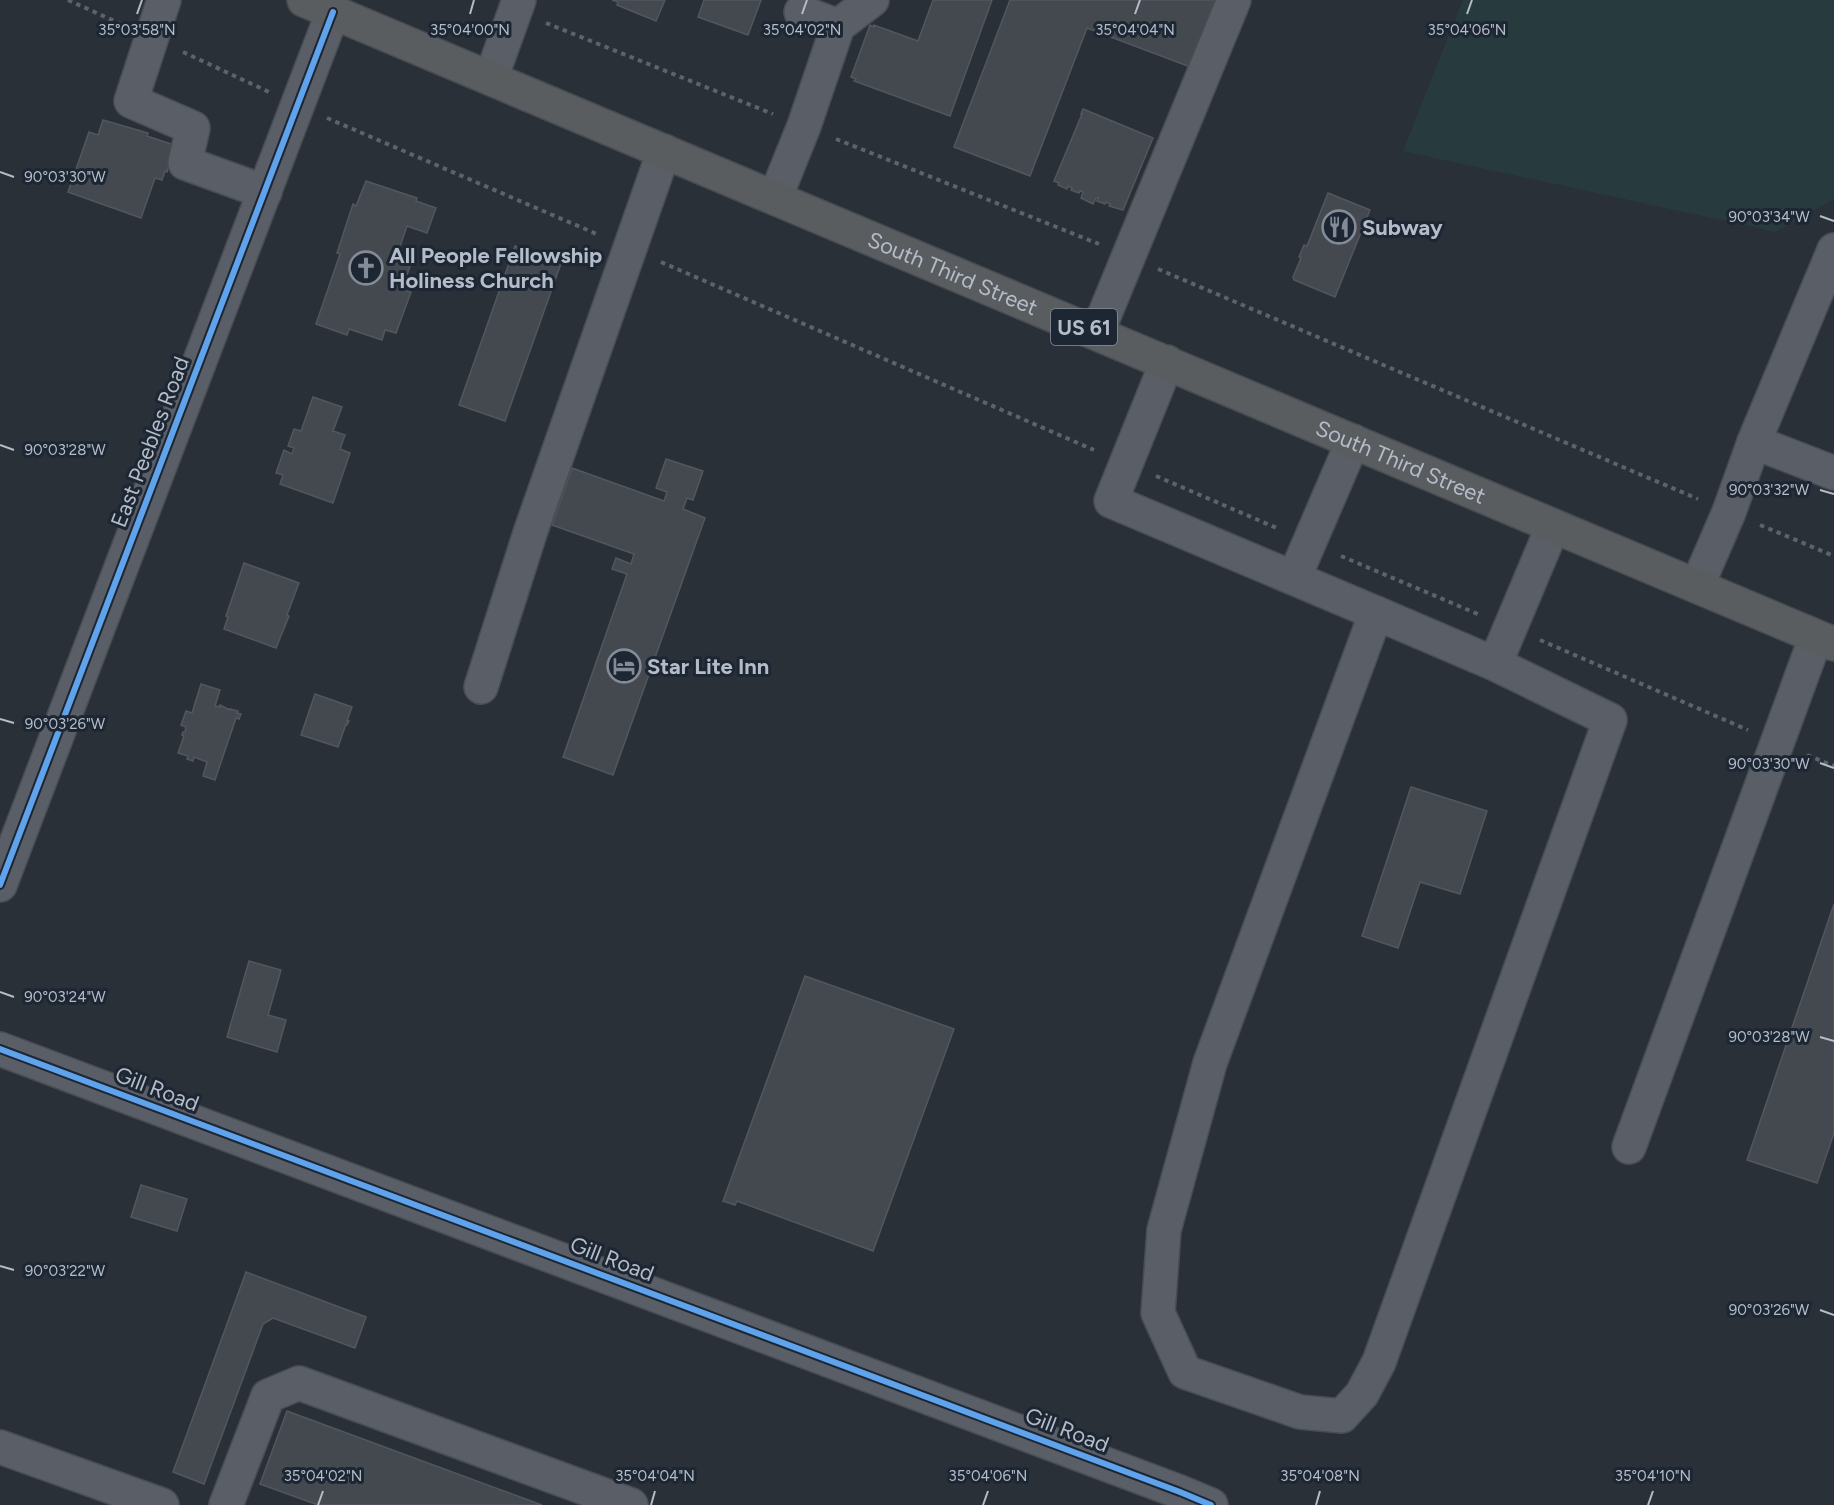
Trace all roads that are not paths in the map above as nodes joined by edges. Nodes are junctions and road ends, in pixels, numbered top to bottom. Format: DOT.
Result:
graph roads {
  1 [pos="164,0"];
  2 [pos="872,0"];
  3 [pos="1234,0"];
  4 [pos="518,5"];
  5 [pos="318,6"];
  6 [pos="801,12"];
  7 [pos="838,26"];
  8 [pos="491,78"];
  9 [pos="664,151"];
  10 [pos="265,192"];
  11 [pos="775,198"];
  12 [pos="1834,250"];
  13 [pos="1097,333"];
  14 [pos="1167,362"];
  15 [pos="1353,441"];
  16 [pos="1754,442"];
  17 [pos="1834,473"];
  18 [pos="1553,526"];
  19 [pos="1294,578"];
  20 [pos="1697,586"];
  21 [pos="1376,613"];
  22 [pos="1825,640"];
  23 [pos="1495,664"];
  24 [pos="481,687"];
  25 [pos="0,885"];
  26 [pos="0,1049"];
  27 [pos="1629,1147"];
  28 [pos="0,1447"];
  29 [pos="112,1497"];
  30 [pos="585,1497"];
  31 [pos="162,1505"];
  32 [pos="226,1505"];
  33 [pos="631,1505"];
  34 [pos="1211,1505"];
  1 -- 10 [label="street"];
  2 -- 7 [label="street"];
  3 -- 13 [label="street"];
  4 -- 8 [label="street"];
  5 -- 8 [label="highway, South Third Street / US 61"];
  5 -- 10 [label="street, East Peebles Road"];
  6 -- 7 [label="street"];
  7 -- 11 [label="street"];
  8 -- 9 [label="highway, South Third Street / US 61"];
  9 -- 11 [label="highway, South Third Street / US 61"];
  9 -- 24 [label="street"];
  10 -- 25 [label="street, East Peebles Road"];
  11 -- 13 [label="highway, South Third Street / US 61"];
  12 -- 16 [label="street"];
  13 -- 14 [label="highway, South Third Street / US 61"];
  14 -- 15 [label="highway, South Third Street / US 61"];
  14 -- 19 [label="street"];
  15 -- 18 [label="highway, South Third Street / US 61"];
  15 -- 19 [label="street"];
  16 -- 17 [label="street"];
  16 -- 20 [label="street"];
  18 -- 20 [label="highway, South Third Street / US 61"];
  18 -- 23 [label="street"];
  19 -- 21 [label="street"];
  20 -- 22 [label="highway, South Third Street / US 61"];
  21 -- 23 [label="street"];
  21 -- 23 [label="street"];
  22 -- 27 [label="street"];
  26 -- 34 [label="street, Gill Road"];
  28 -- 29 [label="street"];
  29 -- 31 [label="street"];
  30 -- 32 [label="street"];
  30 -- 33 [label="street"];
}
